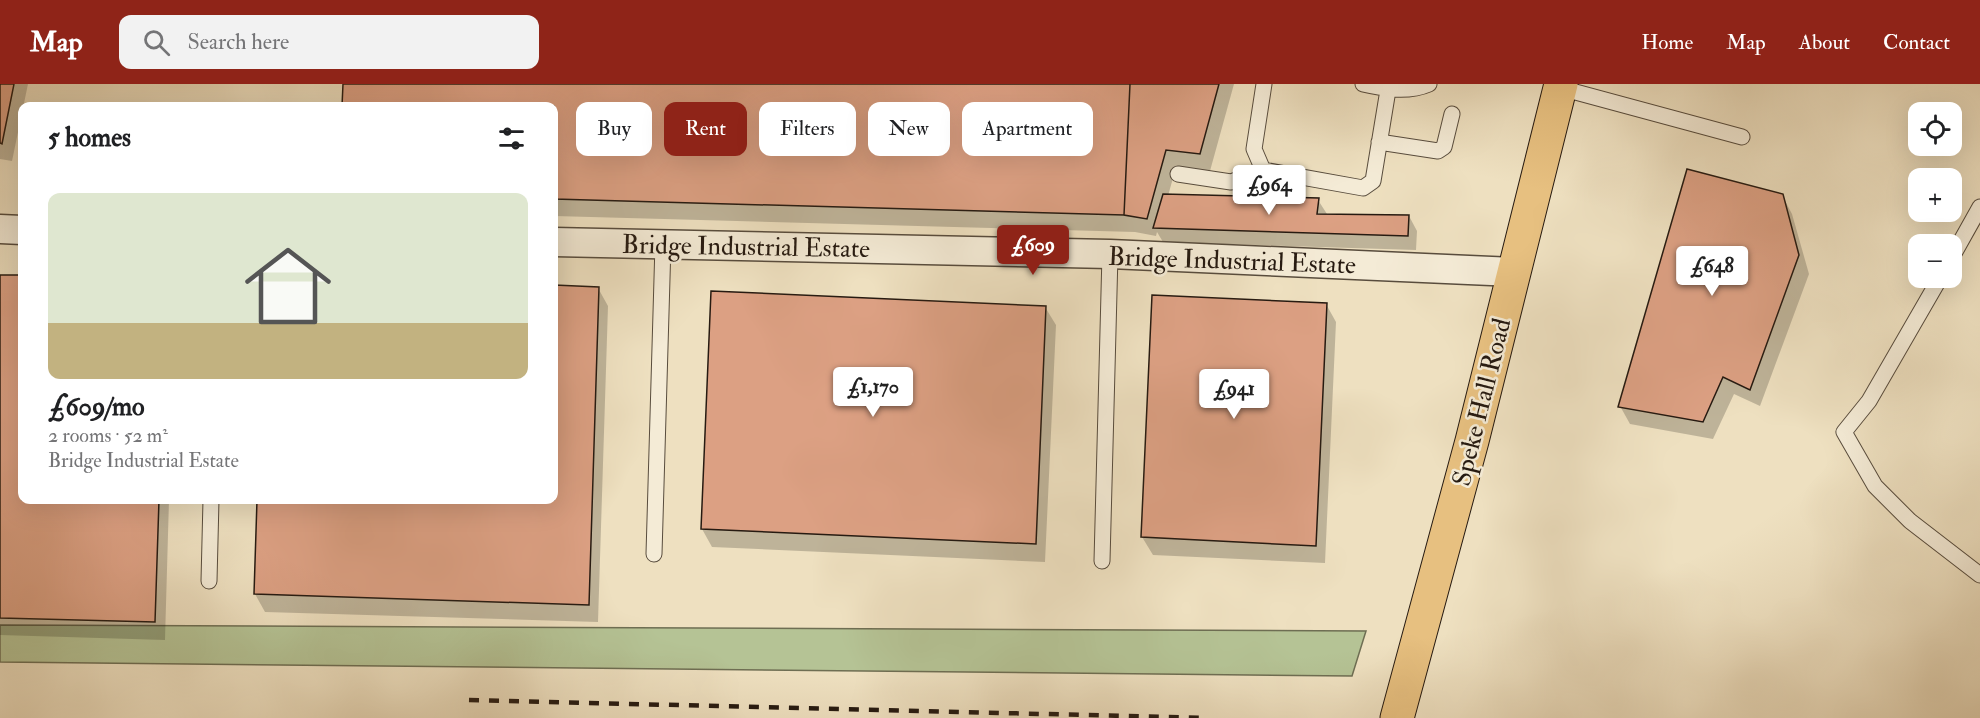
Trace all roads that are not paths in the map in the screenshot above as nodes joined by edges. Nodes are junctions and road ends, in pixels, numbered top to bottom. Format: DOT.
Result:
graph roads {
  1 [pos="1264,84"];
  2 [pos="1363,84"];
  3 [pos="1429,84"];
  4 [pos="1557,86"];
  5 [pos="1388,90"];
  6 [pos="1452,114"];
  7 [pos="1742,137"];
  8 [pos="1379,142"];
  9 [pos="1263,170"];
  10 [pos="1179,174"];
  11 [pos="1980,207"];
  12 [pos="0,229"];
  13 [pos="18,230"];
  14 [pos="1962,239"];
  15 [pos="558,242"];
  16 [pos="663,244"];
  17 [pos="1110,254"];
  18 [pos="1514,272"];
  19 [pos="1934,288"];
  20 [pos="211,504"];
  21 [pos="654,554"];
  22 [pos="1102,561"];
  23 [pos="1980,575"];
  24 [pos="209,581"];
  25 [pos="1396,718"];
  1 -- 9 [label="lane"];
  2 -- 5 [label="lane"];
  3 -- 5 [label="lane"];
  4 -- 7 [label="lane"];
  4 -- 18 [label="highway, Speke Hall Road"];
  5 -- 8 [label="lane"];
  6 -- 8 [label="lane"];
  8 -- 9 [label="lane"];
  9 -- 10 [label="lane"];
  11 -- 14 [label="lane"];
  12 -- 13 [label="street"];
  15 -- 16 [label="street, Bridge Industrial Estate"];
  16 -- 17 [label="street, Bridge Industrial Estate"];
  16 -- 21 [label="lane"];
  17 -- 18 [label="street, Bridge Industrial Estate"];
  17 -- 22 [label="lane"];
  18 -- 25 [label="highway, Speke Hall Road"];
  19 -- 23 [label="lane"];
  20 -- 24 [label="lane"];
}
